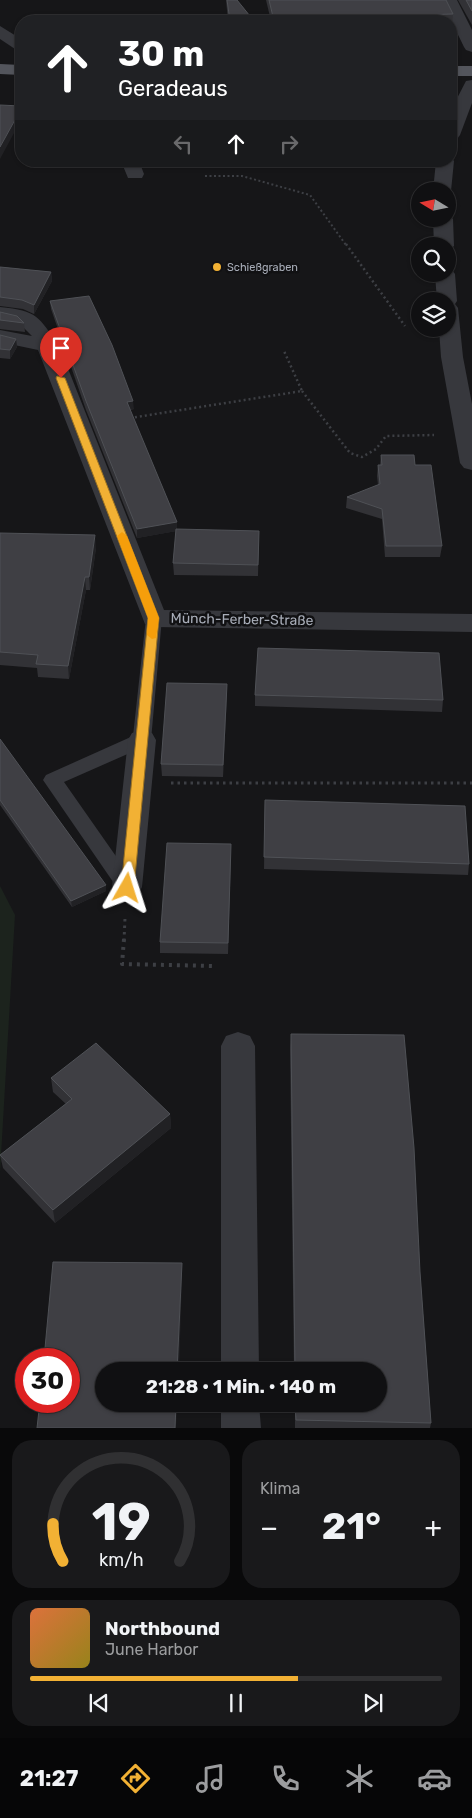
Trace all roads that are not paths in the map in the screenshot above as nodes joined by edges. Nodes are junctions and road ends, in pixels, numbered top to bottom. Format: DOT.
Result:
graph roads {
  1 [pos="449,0"];
  2 [pos="456,15"];
  3 [pos="457,16"];
  4 [pos="0,31"];
  5 [pos="15,42"];
  6 [pos="472,47"];
  7 [pos="0,69"];
  8 [pos="15,70"];
  9 [pos="472,71"];
  10 [pos="457,72"];
  11 [pos="472,85"];
  12 [pos="457,116"];
  13 [pos="444,167"];
  14 [pos="443,182"];
  15 [pos="0,313"];
  16 [pos="0,336"];
  17 [pos="450,337"];
  18 [pos="48,346"];
  19 [pos="472,463"];
  20 [pos="154,618"];
  21 [pos="472,623"];
  22 [pos="142,740"];
  23 [pos="127,888"];
  24 [pos="238,1046"];
  25 [pos="240,1362"];
  26 [pos="240,1412"];
  27 [pos="241,1428"];
  1 -- 2 [label="street"];
  3 -- 6 [label="street"];
  4 -- 5 [label="street"];
  7 -- 8 [label="main road"];
  9 -- 10 [label="main road"];
  11 -- 12 [label="street"];
  13 -- 14 [label="street"];
  15 -- 18 [label="street, Münch-Ferber-Straße"];
  16 -- 18 [label="street"];
  17 -- 19 [label="street"];
  18 -- 20 [label="street, Münch-Ferber-Straße"];
  20 -- 21 [label="street, Münch-Ferber-Straße"];
  20 -- 22 [label="lane"];
  22 -- 23 [label="street"];
  22 -- 23 [label="lane"];
  24 -- 25 [label="street"];
  26 -- 27 [label="street"];
}
